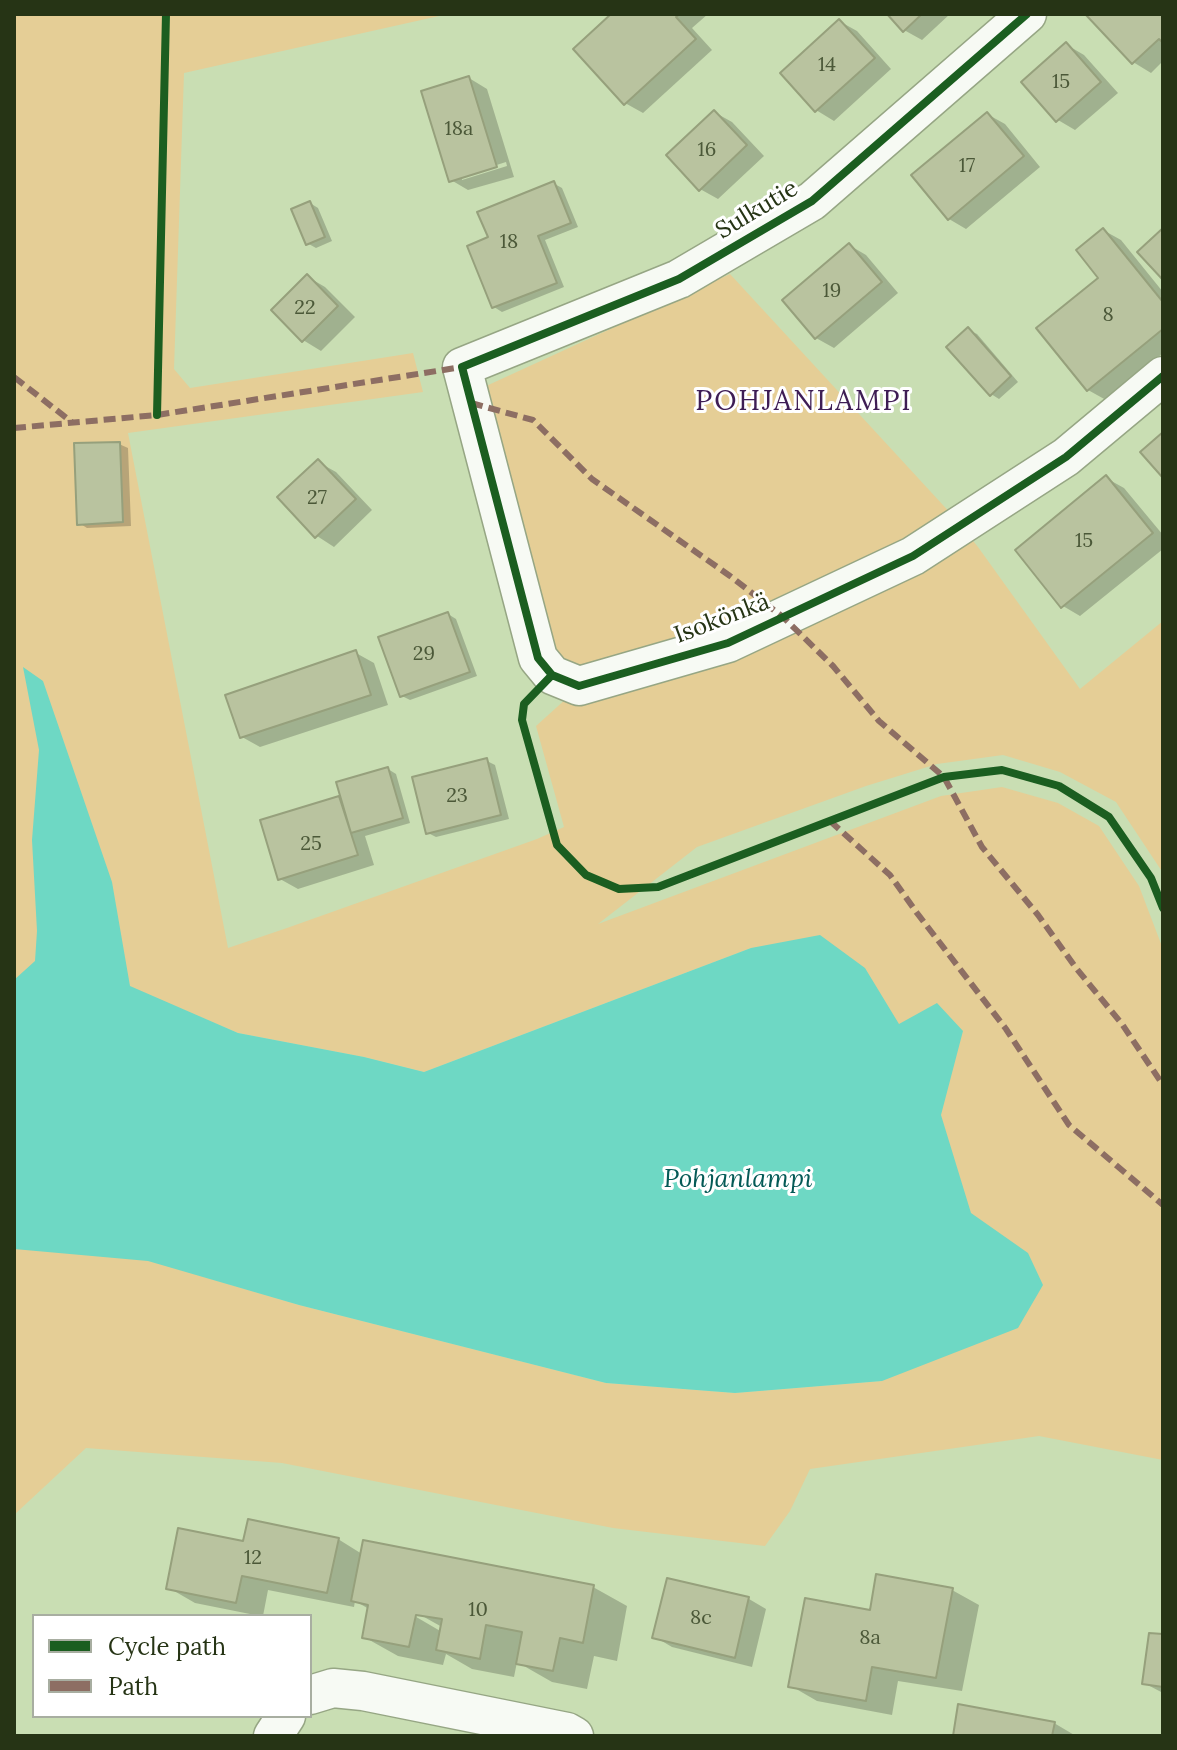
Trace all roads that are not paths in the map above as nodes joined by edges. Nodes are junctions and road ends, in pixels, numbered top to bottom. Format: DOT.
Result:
graph roads {
  1 [pos="1027,14"];
  2 [pos="462,367"];
  3 [pos="1163,376"];
  4 [pos="312,1694"];
  5 [pos="285,1718"];
  6 [pos="273,1736"];
  7 [pos="574,1736"];
  1 -- 2 [label="street, Sulkutie"];
  2 -- 3 [label="street, Isokönkä"];
  4 -- 7 [label="street"];
  5 -- 6 [label="street"];
}
